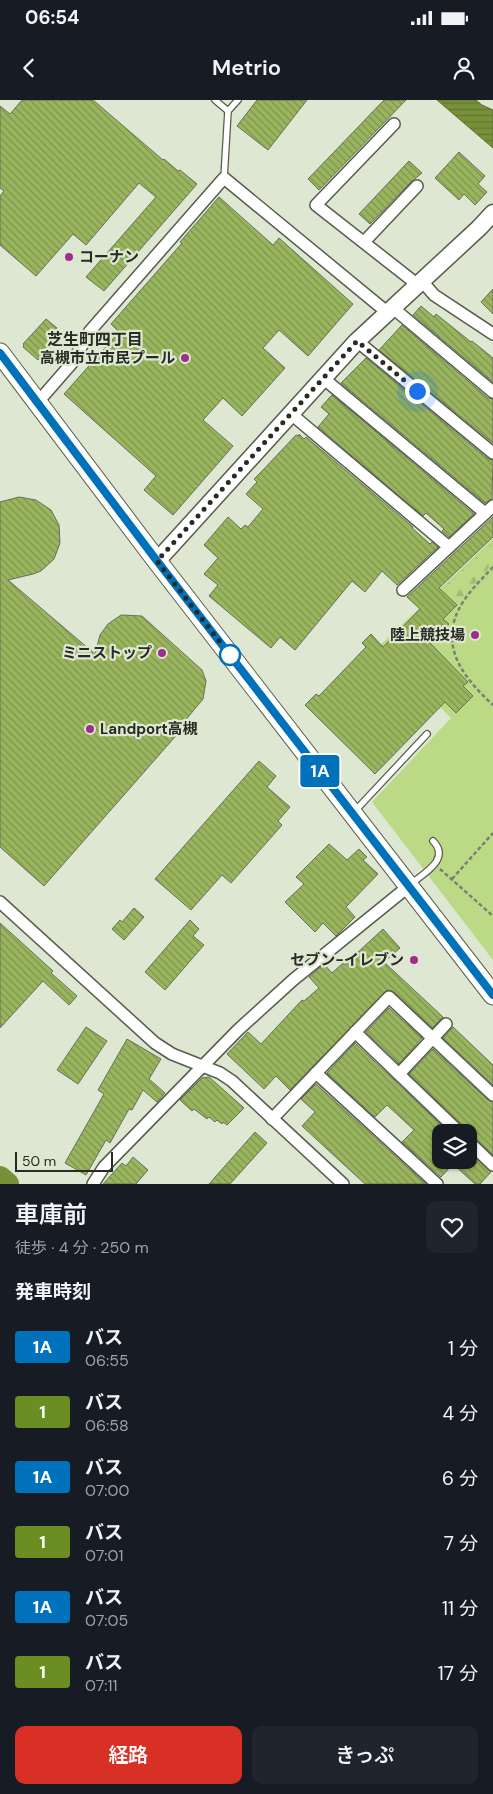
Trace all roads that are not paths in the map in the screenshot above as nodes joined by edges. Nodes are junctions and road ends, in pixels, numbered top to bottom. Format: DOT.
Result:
graph roads {
  1 [pos="215,100"];
  2 [pos="238,100"];
  3 [pos="228,111"];
  4 [pos="394,124"];
  5 [pos="224,178"];
  6 [pos="417,186"];
  7 [pos="493,213"];
  8 [pos="364,242"];
  9 [pos="420,283"];
  10 [pos="390,311"];
  11 [pos="492,331"];
  12 [pos="357,341"];
  13 [pos="0,353"];
  14 [pos="323,378"];
  15 [pos="493,392"];
  16 [pos="38,402"];
  17 [pos="290,414"];
  18 [pos="493,453"];
  19 [pos="489,509"];
  20 [pos="449,547"];
  21 [pos="157,561"];
  22 [pos="404,590"];
  23 [pos="427,734"];
  24 [pos="353,814"];
  25 [pos="433,841"];
  26 [pos="408,886"];
  27 [pos="0,902"];
  28 [pos="493,996"];
  29 [pos="446,1024"];
  30 [pos="355,1032"];
  31 [pos="433,1038"];
  32 [pos="204,1066"];
  33 [pos="316,1073"];
  34 [pos="399,1074"];
  35 [pos="493,1095"];
  36 [pos="272,1118"];
  37 [pos="451,1124"];
  38 [pos="477,1150"];
  39 [pos="493,1166"];
  40 [pos="93,1184"];
  41 [pos="343,1184"];
  42 [pos="437,1184"];
  1 -- 3 [label="lane"];
  2 -- 3 [label="lane"];
  3 -- 5 [label="lane"];
  4 -- 8 [label="street"];
  5 -- 10 [label="street"];
  5 -- 16 [label="street"];
  6 -- 8 [label="street"];
  7 -- 9 [label="street"];
  8 -- 9 [label="street"];
  9 -- 10 [label="street"];
  9 -- 11 [label="street"];
  10 -- 12 [label="street"];
  10 -- 15 [label="street"];
  12 -- 14 [label="street"];
  12 -- 18 [label="street"];
  13 -- 16 [label="main road"];
  14 -- 17 [label="street"];
  14 -- 19 [label="street"];
  16 -- 21 [label="main road"];
  17 -- 20 [label="street"];
  17 -- 21 [label="street"];
  19 -- 20 [label="street"];
  20 -- 22 [label="street"];
  21 -- 24 [label="main road"];
  23 -- 24 [label="lane"];
  24 -- 26 [label="main road"];
  25 -- 26 [label="lane"];
  26 -- 28 [label="main road"];
  26 -- 32 [label="street"];
  27 -- 32 [label="street"];
  29 -- 31 [label="street"];
  30 -- 31 [label="street"];
  30 -- 33 [label="street"];
  30 -- 34 [label="street"];
  31 -- 34 [label="street"];
  31 -- 35 [label="street"];
  32 -- 36 [label="street"];
  32 -- 40 [label="street"];
  33 -- 36 [label="street"];
  33 -- 42 [label="street"];
  34 -- 37 [label="street"];
  36 -- 41 [label="street"];
  38 -- 39 [label="street"];
}
